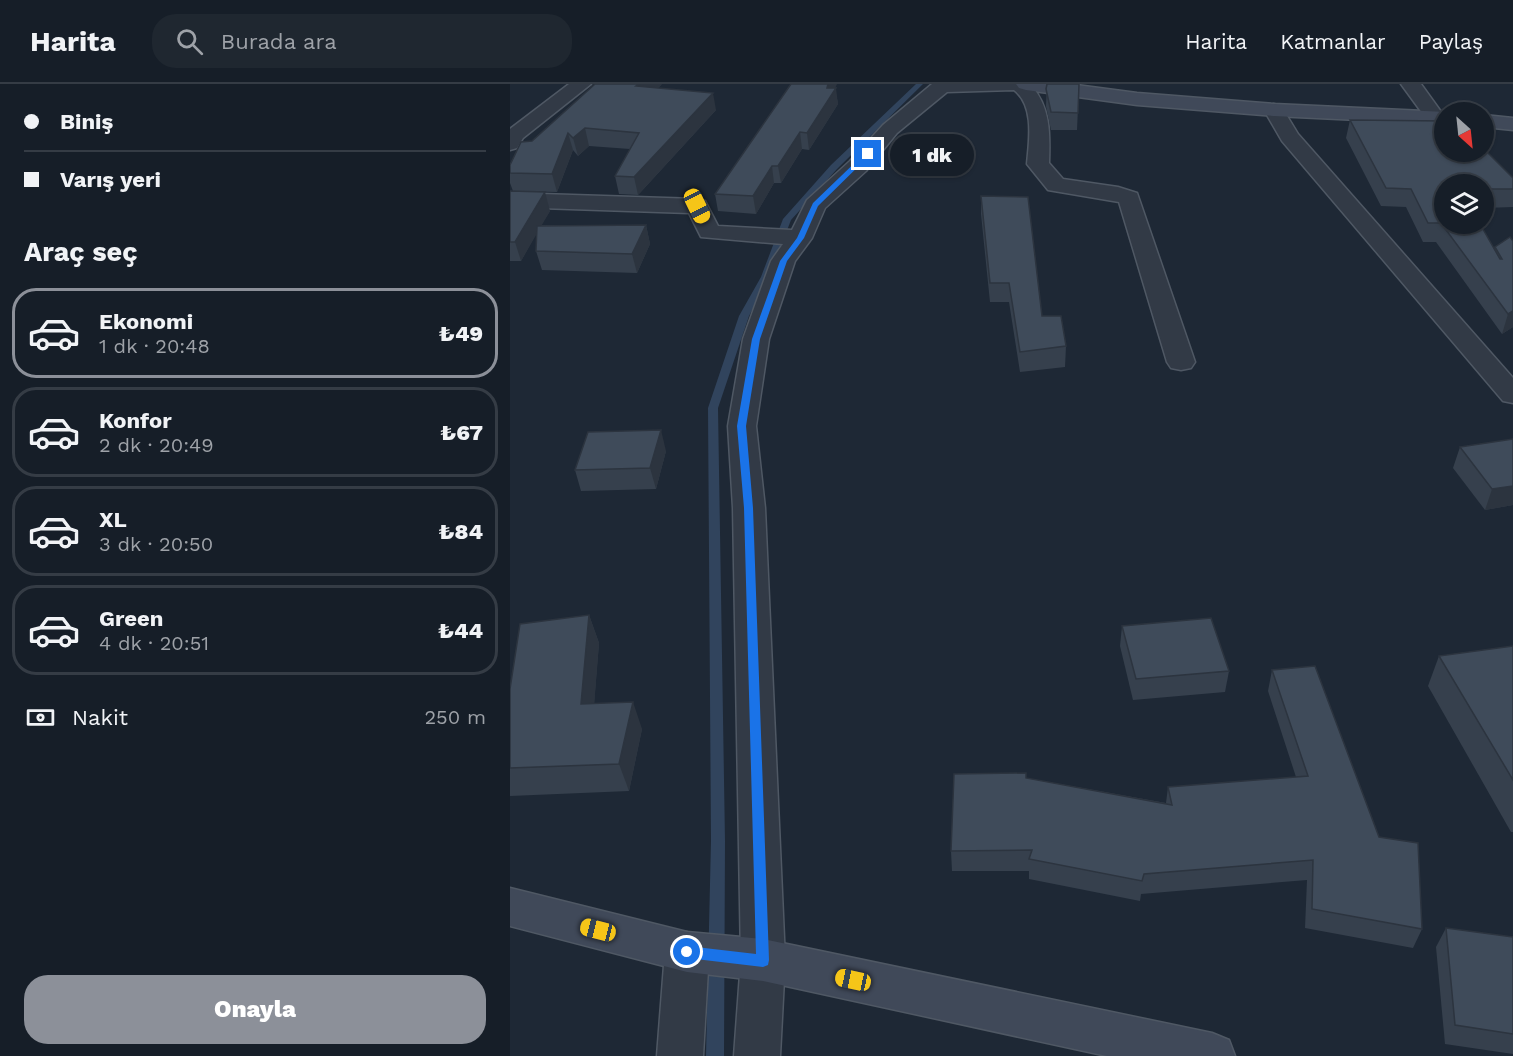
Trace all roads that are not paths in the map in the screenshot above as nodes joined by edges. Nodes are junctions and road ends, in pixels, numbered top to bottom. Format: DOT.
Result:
graph roads {
  1 [pos="581,84"];
  2 [pos="1026,84"];
  3 [pos="1411,84"];
  4 [pos="943,85"];
  5 [pos="1274,110"];
  6 [pos="1434,111"];
  7 [pos="1434,118"];
  8 [pos="1494,123"];
  9 [pos="1513,124"];
  10 [pos="510,144"];
  11 [pos="510,200"];
  12 [pos="796,238"];
  13 [pos="1181,362"];
  14 [pos="1513,395"];
  15 [pos="510,907"];
  16 [pos="687,952"];
  17 [pos="763,960"];
  18 [pos="680,1056"];
  19 [pos="757,1056"];
  20 [pos="1212,1056"];
  1 -- 10 [label="street"];
  2 -- 5 [label="street"];
  3 -- 6 [label="street"];
  4 -- 12 [label="street"];
  4 -- 13 [label="street"];
  5 -- 7 [label="street"];
  5 -- 14 [label="street"];
  8 -- 9 [label="street"];
  11 -- 12 [label="street"];
  12 -- 17 [label="street"];
  15 -- 16 [label="street"];
  16 -- 17 [label="street"];
  16 -- 18 [label="street"];
  17 -- 19 [label="street"];
  17 -- 20 [label="street"];
}
